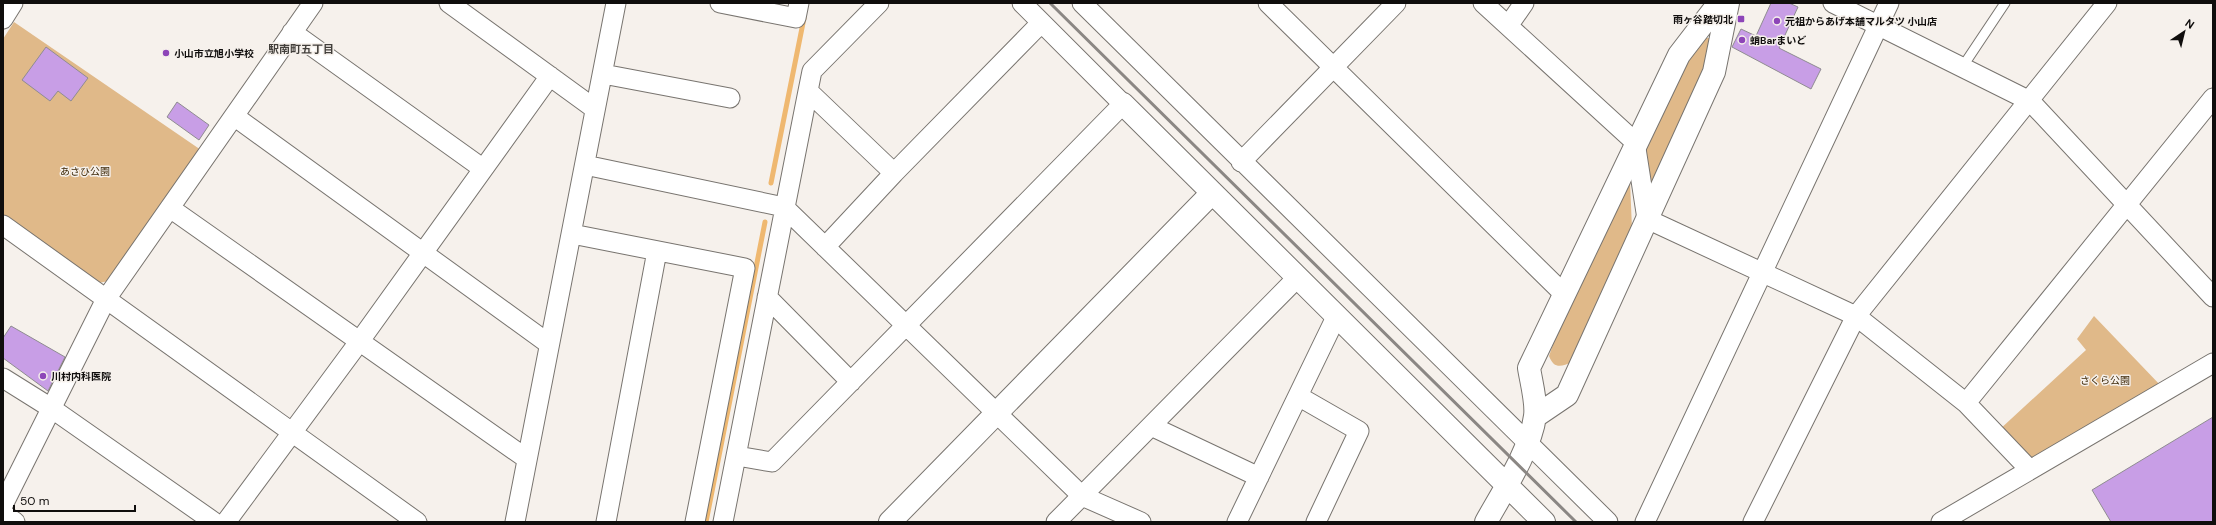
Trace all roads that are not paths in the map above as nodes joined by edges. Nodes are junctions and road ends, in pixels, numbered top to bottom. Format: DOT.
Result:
graph roads {
  1 [pos="13,3"];
  2 [pos="313,3"];
  3 [pos="449,3"];
  4 [pos="616,3"];
  5 [pos="720,3"];
  6 [pos="799,3"];
  7 [pos="879,3"];
  8 [pos="1022,3"];
  9 [pos="1082,3"];
  10 [pos="1268,3"];
  11 [pos="1396,3"];
  12 [pos="1483,3"];
  13 [pos="1524,3"];
  14 [pos="1719,3"];
  15 [pos="1728,3"];
  16 [pos="1834,3"];
  17 [pos="1889,3"];
  18 [pos="2004,3"];
  19 [pos="2107,3"];
  20 [pos="3,19"];
  21 [pos="1042,23"];
  22 [pos="1879,24"];
  23 [pos="1508,26"];
  24 [pos="292,32"];
  25 [pos="1963,66"];
  26 [pos="1333,67"];
  27 [pos="603,74"];
  28 [pos="550,76"];
  29 [pos="808,91"];
  30 [pos="730,98"];
  31 [pos="2213,98"];
  32 [pos="2030,101"];
  33 [pos="1123,104"];
  34 [pos="596,109"];
  35 [pos="234,116"];
  36 [pos="1636,142"];
  37 [pos="1241,162"];
  38 [pos="585,165"];
  39 [pos="482,168"];
  40 [pos="894,173"];
  41 [pos="1212,193"];
  42 [pos="2128,204"];
  43 [pos="784,207"];
  44 [pos="170,208"];
  45 [pos="1647,219"];
  46 [pos="3,225"];
  47 [pos="572,234"];
  48 [pos="825,247"];
  49 [pos="657,251"];
  50 [pos="422,252"];
  51 [pos="1763,272"];
  52 [pos="1298,277"];
  53 [pos="1564,294"];
  54 [pos="767,297"];
  55 [pos="2213,297"];
  56 [pos="106,299"];
  57 [pos="1337,315"];
  58 [pos="1856,316"];
  59 [pos="906,325"];
  60 [pos="359,342"];
  61 [pos="550,344"];
  62 [pos="2213,363"];
  63 [pos="3,378"];
  64 [pos="851,382"];
  65 [pos="1298,396"];
  66 [pos="1966,404"];
  67 [pos="51,408"];
  68 [pos="996,412"];
  69 [pos="1536,416"];
  70 [pos="1151,426"];
  71 [pos="291,432"];
  72 [pos="1528,444"];
  73 [pos="737,456"];
  74 [pos="527,459"];
  75 [pos="2030,470"];
  76 [pos="1259,477"];
  77 [pos="1507,486"];
  78 [pos="1082,496"];
  79 [pos="3,505"];
  80 [pos="3,514"];
  81 [pos="15,522"];
  82 [pos="214,522"];
  83 [pos="226,522"];
  84 [pos="417,522"];
  85 [pos="517,522"];
  86 [pos="606,522"];
  87 [pos="695,522"];
  88 [pos="723,522"];
  89 [pos="890,522"];
  90 [pos="1056,522"];
  91 [pos="1142,522"];
  92 [pos="1237,522"];
  93 [pos="1316,522"];
  94 [pos="1486,522"];
  95 [pos="1544,522"];
  96 [pos="1608,522"];
  97 [pos="1645,522"];
  98 [pos="1753,522"];
  99 [pos="1941,522"];
  1 -- 20 [label="street"];
  2 -- 24 [label="street"];
  3 -- 28 [label="street"];
  4 -- 27 [label="street"];
  5 -- 6 [label="street"];
  7 -- 29 [label="street"];
  8 -- 21 [label="street"];
  9 -- 37 [label="street"];
  10 -- 26 [label="street"];
  11 -- 26 [label="street"];
  12 -- 23 [label="street"];
  13 -- 23 [label="street"];
  14 -- 36 [label="street"];
  15 -- 45 [label="street"];
  16 -- 22 [label="street"];
  17 -- 22 [label="street"];
  18 -- 25 [label="lane"];
  19 -- 32 [label="street"];
  21 -- 33 [label="street"];
  21 -- 40 [label="street"];
  22 -- 25 [label="street"];
  22 -- 51 [label="street"];
  23 -- 36 [label="street"];
  24 -- 35 [label="street"];
  24 -- 39 [label="street"];
  25 -- 32 [label="street"];
  26 -- 37 [label="street"];
  26 -- 53 [label="street"];
  27 -- 30 [label="street"];
  27 -- 34 [label="street"];
  28 -- 34 [label="street"];
  28 -- 39 [label="street"];
  29 -- 40 [label="street"];
  29 -- 43 [label="street"];
  31 -- 42 [label="street"];
  32 -- 42 [label="street"];
  32 -- 58 [label="street"];
  33 -- 41 [label="street"];
  33 -- 59 [label="street"];
  34 -- 38 [label="street"];
  35 -- 44 [label="street"];
  35 -- 50 [label="street"];
  36 -- 45 [label="street"];
  36 -- 53 [label="street"];
  37 -- 72 [label="street"];
  38 -- 43 [label="street"];
  38 -- 47 [label="street"];
  39 -- 50 [label="street"];
  40 -- 48 [label="street"];
  41 -- 52 [label="street"];
  41 -- 68 [label="street"];
  42 -- 55 [label="street"];
  42 -- 66 [label="street"];
  43 -- 48 [label="street"];
  43 -- 54 [label="street"];
  44 -- 56 [label="street"];
  44 -- 60 [label="street"];
  45 -- 51 [label="street"];
  45 -- 69 [label="street"];
  46 -- 56 [label="street"];
  47 -- 49 [label="street"];
  47 -- 61 [label="street"];
  48 -- 59 [label="street"];
  49 -- 86 [label="street"];
  49 -- 87 [label="street"];
  50 -- 60 [label="street"];
  50 -- 61 [label="street"];
  51 -- 58 [label="street"];
  51 -- 97 [label="street"];
  52 -- 57 [label="street"];
  52 -- 70 [label="street"];
  53 -- 69 [label="street"];
  54 -- 64 [label="street"];
  54 -- 73 [label="street"];
  56 -- 67 [label="street"];
  56 -- 71 [label="street"];
  57 -- 65 [label="street"];
  57 -- 77 [label="street"];
  58 -- 66 [label="street"];
  58 -- 98 [label="street"];
  59 -- 64 [label="street"];
  59 -- 68 [label="street"];
  60 -- 71 [label="street"];
  60 -- 74 [label="street"];
  61 -- 74 [label="street"];
  62 -- 75 [label="street"];
  63 -- 67 [label="street"];
  64 -- 73 [label="street"];
  65 -- 76 [label="street"];
  65 -- 93 [label="street"];
  66 -- 75 [label="street"];
  67 -- 79 [label="street"];
  67 -- 82 [label="street"];
  68 -- 78 [label="street"];
  68 -- 89 [label="street"];
  69 -- 72 [label="street"];
  70 -- 76 [label="street"];
  70 -- 78 [label="street"];
  71 -- 83 [label="street"];
  71 -- 84 [label="street"];
  72 -- 77 [label="street"];
  72 -- 96 [label="street"];
  73 -- 88 [label="street"];
  74 -- 85 [label="street"];
  75 -- 99 [label="street"];
  76 -- 92 [label="street"];
  77 -- 94 [label="street"];
  77 -- 95 [label="street"];
  78 -- 90 [label="street"];
  78 -- 91 [label="street"];
  80 -- 81 [label="street"];
}
